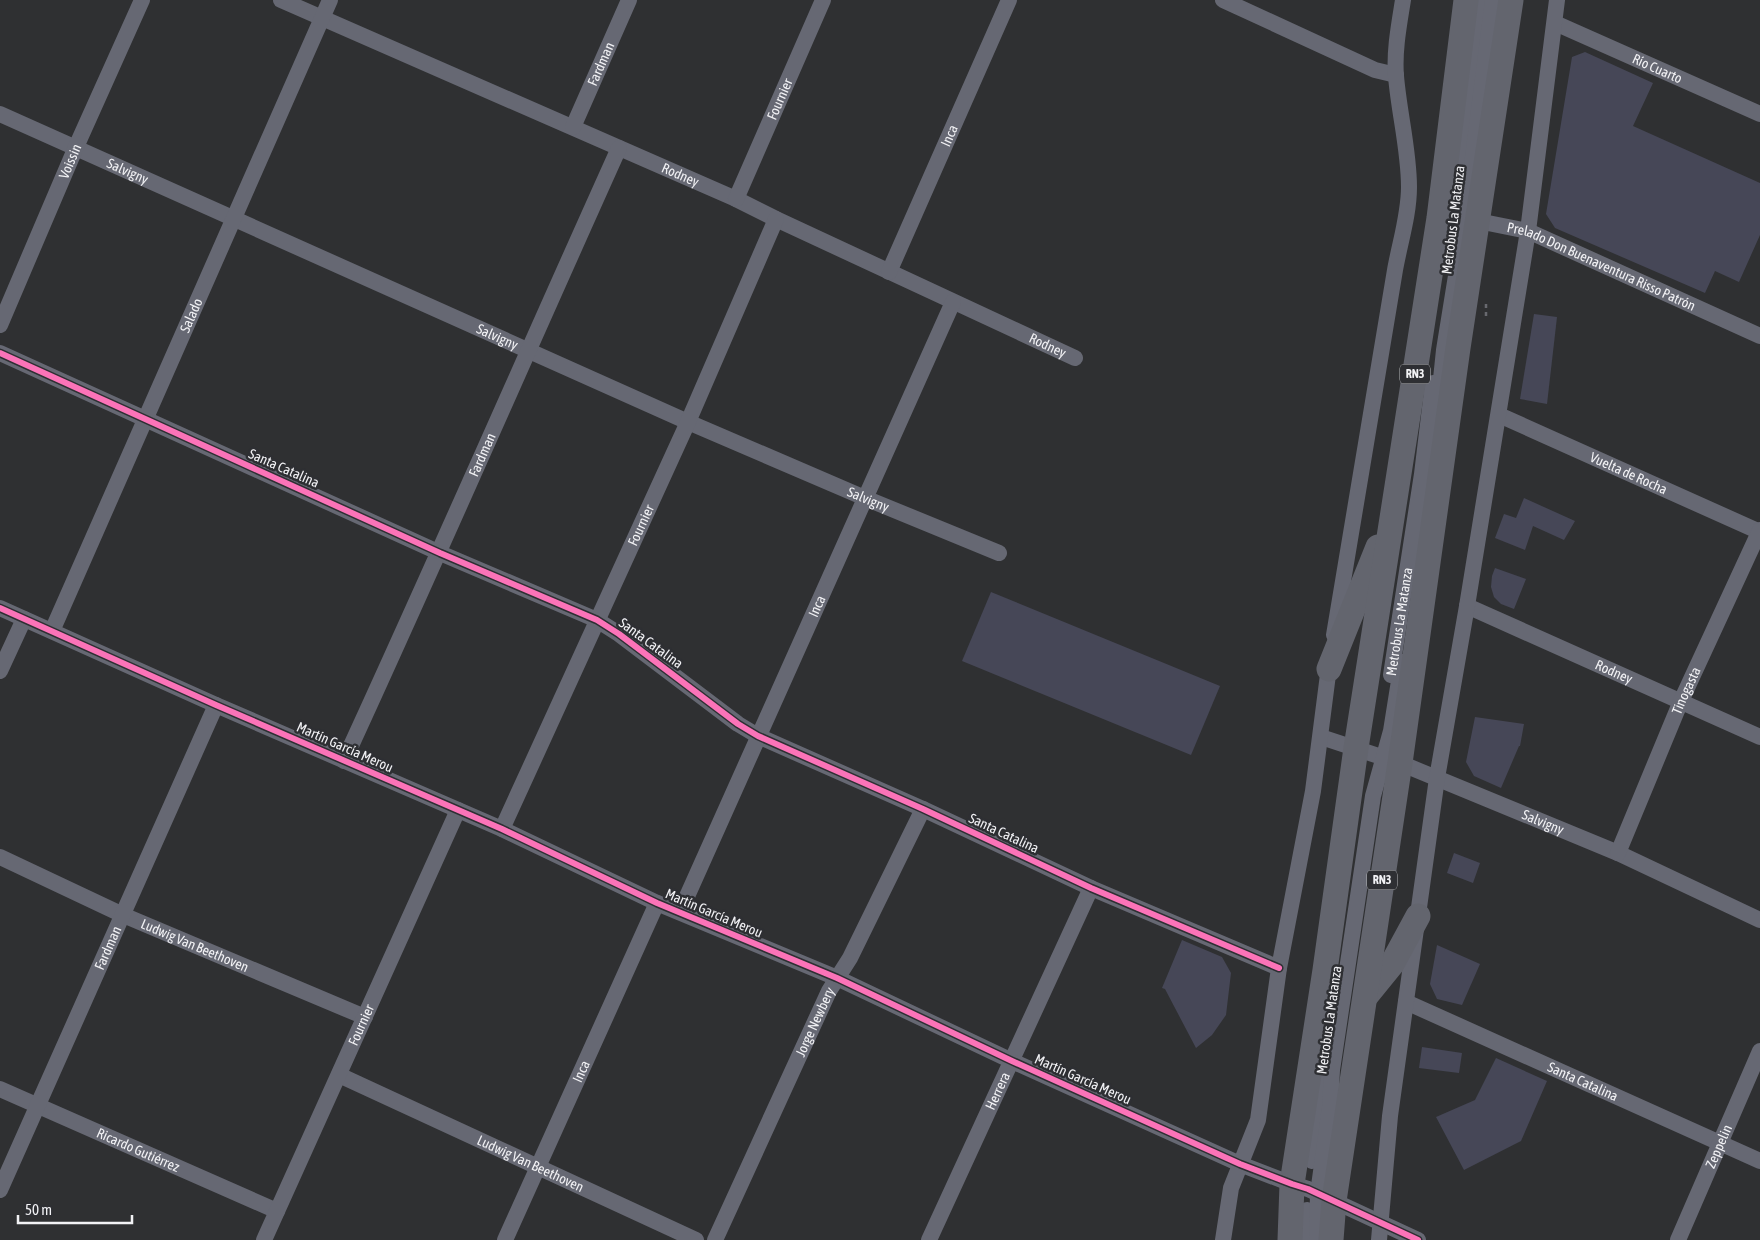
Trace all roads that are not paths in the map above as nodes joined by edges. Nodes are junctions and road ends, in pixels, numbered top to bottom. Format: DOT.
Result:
graph roads {
  1 [pos="142,0"];
  2 [pos="281,0"];
  3 [pos="330,0"];
  4 [pos="629,0"];
  5 [pos="824,0"];
  6 [pos="1009,0"];
  7 [pos="1222,0"];
  8 [pos="1403,0"];
  9 [pos="1466,0"];
  10 [pos="1480,0"];
  11 [pos="1493,0"];
  12 [pos="1512,0"];
  13 [pos="1557,0"];
  14 [pos="322,18"];
  15 [pos="1555,23"];
  16 [pos="1396,76"];
  17 [pos="0,114"];
  18 [pos="1760,114"];
  19 [pos="573,128"];
  20 [pos="76,147"];
  21 [pos="620,148"];
  22 [pos="736,199"];
  23 [pos="234,220"];
  24 [pos="776,220"];
  25 [pos="1459,220"];
  26 [pos="1528,231"];
  27 [pos="889,272"];
  28 [pos="953,302"];
  29 [pos="0,325"];
  30 [pos="1760,336"];
  31 [pos="528,351"];
  32 [pos="0,353"];
  33 [pos="1075,358"];
  34 [pos="1499,415"];
  35 [pos="144,419"];
  36 [pos="688,422"];
  37 [pos="864,498"];
  38 [pos="1394,508"];
  39 [pos="1760,531"];
  40 [pos="440,553"];
  41 [pos="998,553"];
  42 [pos="1467,606"];
  43 [pos="0,608"];
  44 [pos="24,619"];
  45 [pos="597,620"];
  46 [pos="52,630"];
  47 [pos="1329,669"];
  48 [pos="0,671"];
  49 [pos="1681,701"];
  50 [pos="216,705"];
  51 [pos="758,736"];
  52 [pos="1321,737"];
  53 [pos="1760,737"];
  54 [pos="1378,755"];
  55 [pos="344,760"];
  56 [pos="1437,778"];
  57 [pos="923,809"];
  58 [pos="458,810"];
  59 [pos="502,830"];
  60 [pos="1618,853"];
  61 [pos="0,857"];
  62 [pos="1092,888"];
  63 [pos="657,903"];
  64 [pos="680,912"];
  65 [pos="123,915"];
  66 [pos="1418,916"];
  67 [pos="1760,920"];
  68 [pos="1279,968"];
  69 [pos="837,978"];
  70 [pos="1365,998"];
  71 [pos="1406,1002"];
  72 [pos="365,1016"];
  73 [pos="1760,1051"];
  74 [pos="1012,1061"];
  75 [pos="339,1075"];
  76 [pos="0,1089"];
  77 [pos="38,1106"];
  78 [pos="1720,1143"];
  79 [pos="1760,1161"];
  80 [pos="1240,1164"];
  81 [pos="538,1167"];
  82 [pos="0,1190"];
  83 [pos="1313,1192"];
  84 [pos="277,1211"];
  85 [pos="1380,1223"];
  86 [pos="264,1240"];
  87 [pos="505,1240"];
  88 [pos="696,1240"];
  89 [pos="715,1240"];
  90 [pos="929,1240"];
  91 [pos="1223,1240"];
  92 [pos="1290,1240"];
  93 [pos="1305,1240"];
  94 [pos="1317,1240"];
  95 [pos="1330,1240"];
  96 [pos="1379,1240"];
  97 [pos="1418,1240"];
  98 [pos="1678,1240"];
  1 -- 20 [label="street, Voissin"];
  2 -- 14 [label="street, Rodney"];
  3 -- 14 [label="street, Salado"];
  4 -- 19 [label="street, Fardman"];
  5 -- 22 [label="street, Fournier"];
  6 -- 27 [label="street, Inca"];
  7 -- 16 [label="street"];
  8 -- 16 [label="street"];
  9 -- 25 [label="highway, RN3"];
  10 -- 25 [label="street, Metrobus La Matanza"];
  11 -- 25 [label="street, Metrobus La Matanza"];
  12 -- 25 [label="highway, RN3"];
  13 -- 15 [label="street"];
  14 -- 19 [label="street, Rodney"];
  14 -- 23 [label="street, Salado"];
  15 -- 18 [label="street, Río Cuarto"];
  15 -- 26 [label="street"];
  16 -- 47 [label="street"];
  17 -- 20 [label="street, Salvigny"];
  19 -- 21 [label="street, Rodney"];
  20 -- 23 [label="street, Salvigny"];
  20 -- 29 [label="street, Voissin"];
  21 -- 22 [label="street, Rodney"];
  21 -- 31 [label="street, Fardman"];
  22 -- 24 [label="street, Rodney"];
  23 -- 31 [label="street, Salvigny"];
  23 -- 35 [label="street, Salado"];
  24 -- 27 [label="street, Rodney"];
  24 -- 36 [label="street, Fournier"];
  25 -- 26 [label="street, Prelado Don Buenaventura Risso Patrón"];
  25 -- 38 [label="highway, RN3"];
  25 -- 54 [label="highway, RN3"];
  25 -- 54 [label="street, Metrobus La Matanza"];
  26 -- 30 [label="street, Prelado Don Buenaventura Risso Patrón"];
  26 -- 34 [label="street"];
  27 -- 28 [label="street, Rodney"];
  28 -- 33 [label="street, Rodney"];
  28 -- 37 [label="street, Inca"];
  31 -- 36 [label="street, Salvigny"];
  31 -- 40 [label="street, Fardman"];
  32 -- 35 [label="street, Santa Catalina"];
  34 -- 39 [label="street, Vuelta de Rocha"];
  34 -- 42 [label="street"];
  35 -- 40 [label="street, Santa Catalina"];
  35 -- 46 [label="street, Salado"];
  36 -- 37 [label="street, Salvigny"];
  36 -- 45 [label="street, Fournier"];
  37 -- 41 [label="street, Salvigny"];
  37 -- 51 [label="street, Inca"];
  38 -- 47 [label="highway"];
  38 -- 54 [label="highway, RN3"];
  39 -- 49 [label="street, Tinogasta"];
  40 -- 45 [label="street, Santa Catalina"];
  40 -- 55 [label="street, Fardman"];
  42 -- 49 [label="street, Rodney"];
  42 -- 56 [label="street"];
  43 -- 44 [label="street, Martín García Merou"];
  44 -- 46 [label="street, Martín García Merou"];
  44 -- 48 [label="street"];
  45 -- 51 [label="street, Santa Catalina"];
  45 -- 59 [label="street, Fournier"];
  46 -- 50 [label="street, Martín García Merou"];
  47 -- 52 [label="street"];
  49 -- 53 [label="street, Rodney"];
  49 -- 60 [label="street, Tinogasta"];
  50 -- 55 [label="street, Martín García Merou"];
  50 -- 65 [label="street, Fardman"];
  51 -- 57 [label="street, Santa Catalina"];
  51 -- 64 [label="street, Inca"];
  52 -- 54 [label="street, Salvigny"];
  52 -- 68 [label="street"];
  54 -- 56 [label="street, Salvigny"];
  54 -- 70 [label="highway, RN3"];
  54 -- 83 [label="highway, RN3"];
  55 -- 58 [label="street, Martín García Merou"];
  56 -- 60 [label="street, Salvigny"];
  56 -- 66 [label="street"];
  57 -- 62 [label="street, Santa Catalina"];
  57 -- 69 [label="street, Jorge Newbery"];
  58 -- 59 [label="street, Martín García Merou"];
  58 -- 72 [label="street, Fournier"];
  59 -- 63 [label="street, Martín García Merou"];
  60 -- 67 [label="street, Salvigny"];
  61 -- 65 [label="street, Ludwig Van Beethoven"];
  62 -- 68 [label="street, Santa Catalina"];
  62 -- 74 [label="street, Herrera"];
  63 -- 64 [label="street, Martín García Merou"];
  63 -- 81 [label="street, Inca"];
  64 -- 69 [label="street, Martín García Merou"];
  65 -- 72 [label="street, Ludwig Van Beethoven"];
  65 -- 77 [label="street, Fardman"];
  66 -- 70 [label="highway"];
  66 -- 71 [label="street"];
  68 -- 80 [label="street"];
  69 -- 74 [label="street, Martín García Merou"];
  69 -- 89 [label="street, Jorge Newbery"];
  70 -- 83 [label="highway, RN3"];
  71 -- 78 [label="street, Santa Catalina"];
  71 -- 85 [label="street"];
  72 -- 75 [label="street, Fournier"];
  73 -- 78 [label="street, Zeppelin"];
  74 -- 80 [label="street, Martín García Merou"];
  74 -- 90 [label="street, Herrera"];
  75 -- 81 [label="street, Ludwig Van Beethoven"];
  75 -- 84 [label="street, Fournier"];
  76 -- 77 [label="street, Ricardo Gutiérrez"];
  77 -- 82 [label="street, Fardman"];
  77 -- 84 [label="street, Ricardo Gutiérrez"];
  78 -- 79 [label="street, Santa Catalina"];
  78 -- 98 [label="street, Zeppelin"];
  80 -- 83 [label="street, Martín García Merou"];
  80 -- 91 [label="street"];
  81 -- 87 [label="street, Inca"];
  81 -- 88 [label="street, Ludwig Van Beethoven"];
  83 -- 85 [label="street, Martín García Merou"];
  83 -- 92 [label="highway, RN3"];
  83 -- 93 [label="street"];
  83 -- 94 [label="street"];
  83 -- 95 [label="highway, RN3"];
  84 -- 86 [label="street, Fournier"];
  85 -- 96 [label="street"];
  85 -- 97 [label="street, Martín García Merou"];
}
